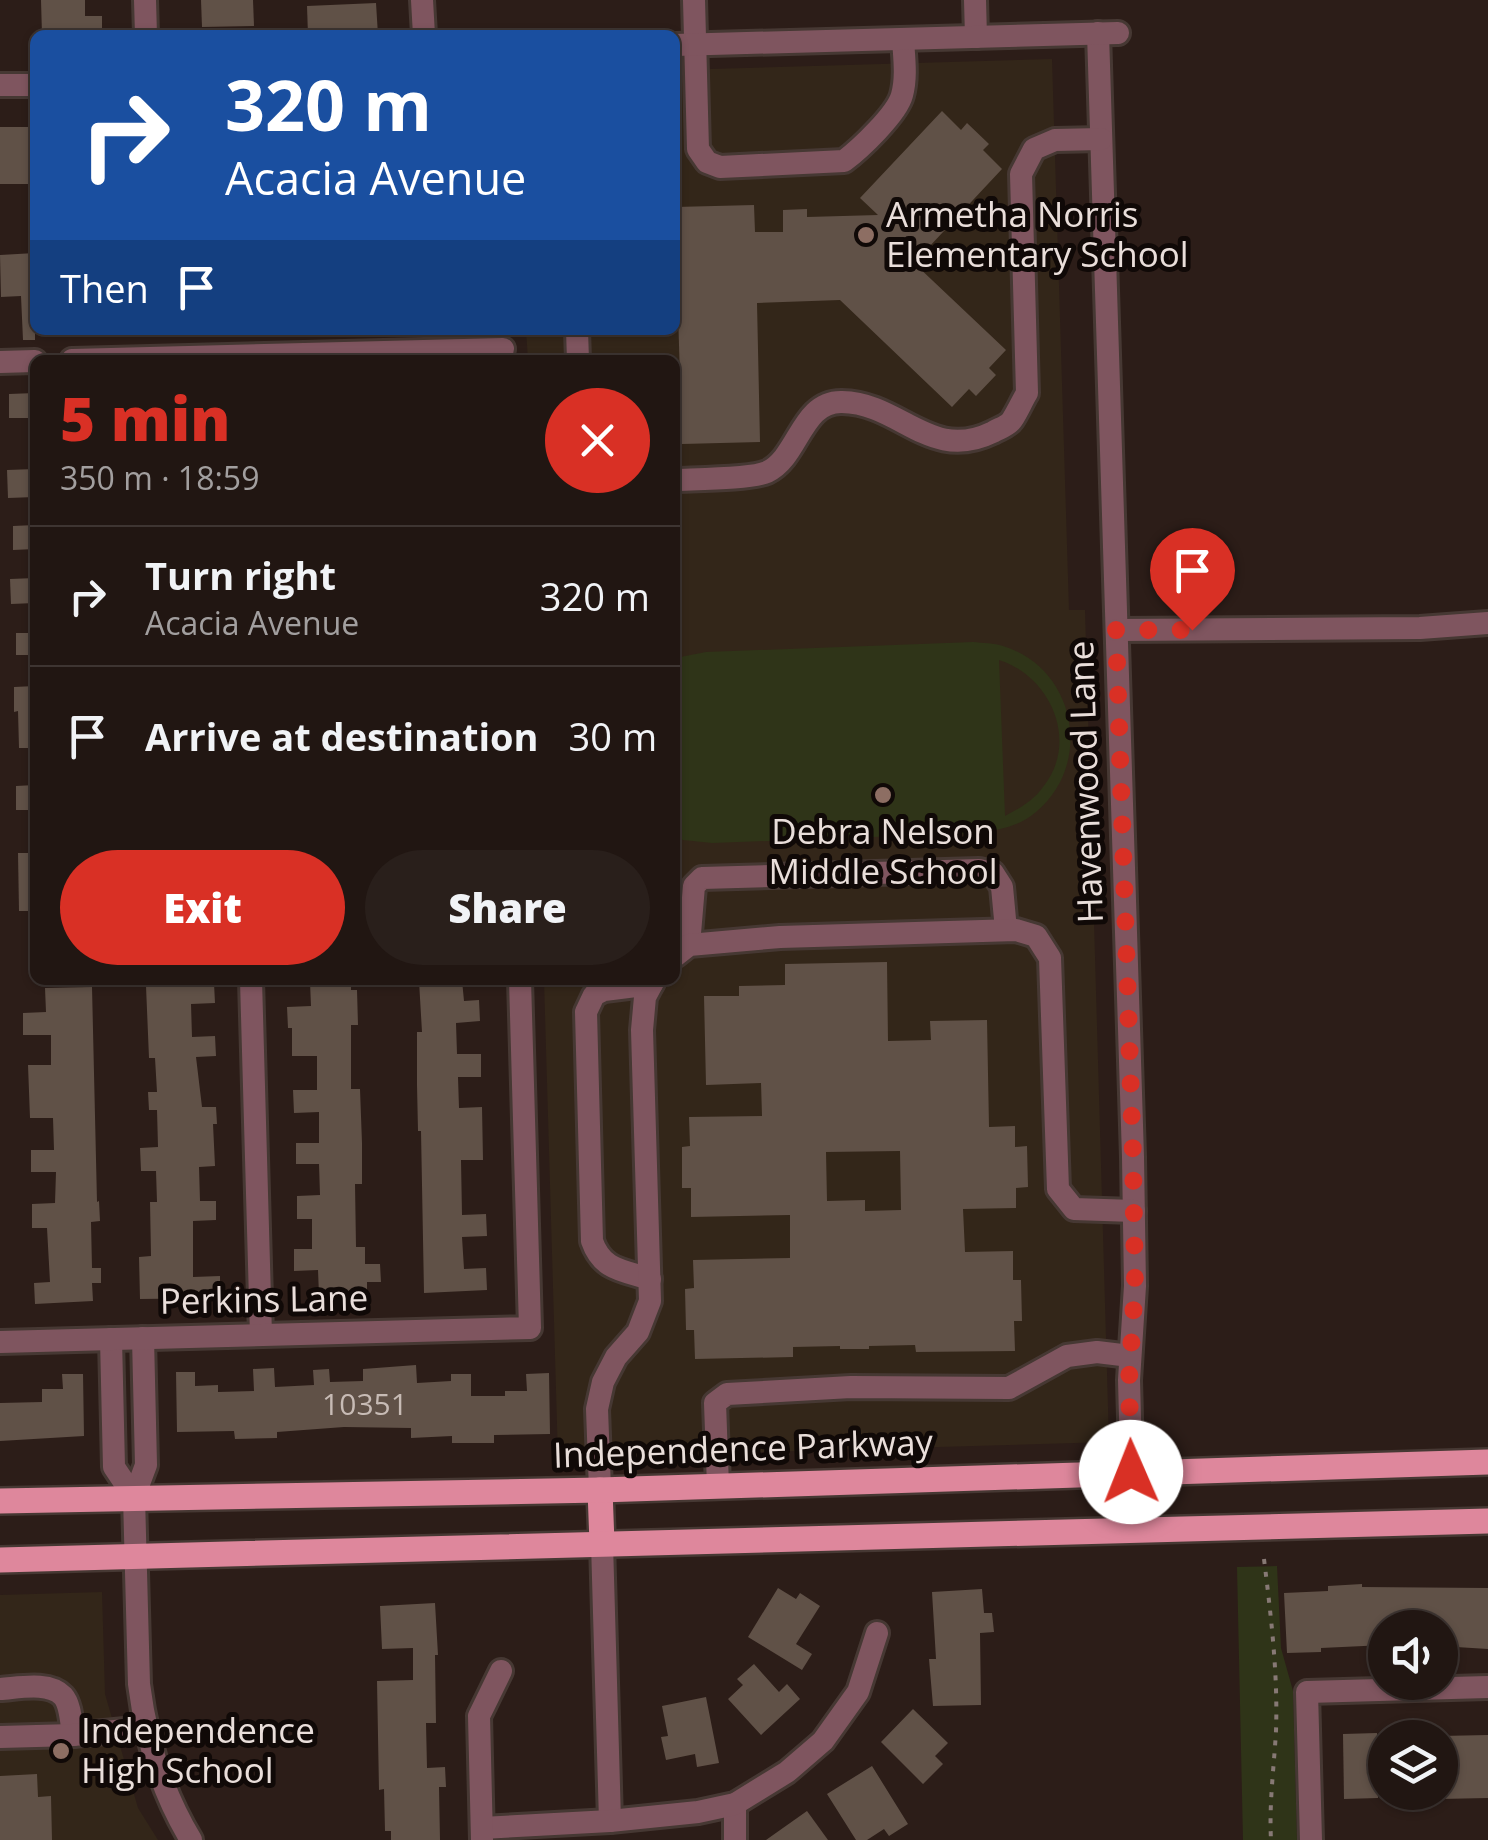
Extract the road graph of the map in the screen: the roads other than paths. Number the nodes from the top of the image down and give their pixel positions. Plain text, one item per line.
1 (145, 0) edge
2 (422, 0) edge
3 (694, 0) edge
4 (974, 0) edge
5 (146, 30) edge
6 (424, 30) edge
7 (976, 37) junction
8 (904, 39) junction
9 (685, 45) edge
10 (0, 85) edge
11 (30, 85) edge
12 (1101, 139) junction
13 (502, 346) edge
14 (301, 355) edge
15 (30, 361) edge
16 (0, 362) edge
17 (680, 480) edge
18 (1488, 623) edge
19 (1116, 630) junction
20 (1006, 930) junction
21 (682, 950) edge
22 (251, 985) edge
23 (520, 985) edge
24 (635, 985) edge
25 (651, 985) edge
26 (1134, 1210) junction
27 (650, 1279) junction
28 (261, 1335) junction
29 (111, 1338) junction
30 (143, 1338) junction
31 (0, 1342) edge
32 (1130, 1356) junction
33 (1488, 1462) edge
34 (1131, 1472) junction
35 (718, 1486) junction
36 (600, 1490) junction
37 (134, 1498) junction
38 (0, 1501) edge
39 (1488, 1521) edge
40 (1133, 1529) junction
41 (602, 1543) junction
42 (135, 1556) junction
43 (0, 1560) edge
44 (878, 1633) dead end
45 (500, 1671) dead end
46 (0, 1688) edge
47 (1488, 1688) edge
48 (146, 1728) junction
49 (72, 1735) junction
50 (0, 1737) edge
51 (735, 1804) junction
52 (610, 1821) junction
53 (482, 1834) edge
54 (191, 1840) edge
55 (736, 1840) edge
56 (1310, 1840) edge

1 - 5 street
2 - 6 street
3 - 9 street
4 - 7 street
7 - 8 street
7 - 12 street, Havenwood Lane
8 - 9 street
8 - 9 street
10 - 11 street
12 - 17 street
12 - 19 street, Havenwood Lane
13 - 14 street
15 - 16 street
18 - 19 street
19 - 26 street, Havenwood Lane
20 - 21 street
20 - 21 street
20 - 26 street
22 - 28 street
23 - 28 street, Perkins Lane
24 - 27 street
25 - 27 street
26 - 32 street, Havenwood Lane
27 - 36 street
28 - 30 street, Perkins Lane
29 - 30 street, Perkins Lane
29 - 31 street, Perkins Lane
29 - 37 street
30 - 37 street
32 - 34 street, Havenwood Lane
32 - 35 street
33 - 34 main road, Independence Parkway
34 - 35 main road, Independence Parkway
34 - 40 street, Havenwood Lane
35 - 36 main road, Independence Parkway
36 - 37 main road, Independence Parkway
36 - 41 main road
37 - 38 main road, Independence Parkway
37 - 42 street
39 - 40 main road
40 - 41 main road
41 - 42 main road
41 - 52 street
42 - 43 main road
42 - 48 street
44 - 51 street
45 - 53 street
46 - 49 street
47 - 56 street
48 - 49 street
48 - 54 street
49 - 50 street
51 - 52 street
51 - 55 street
52 - 53 street

